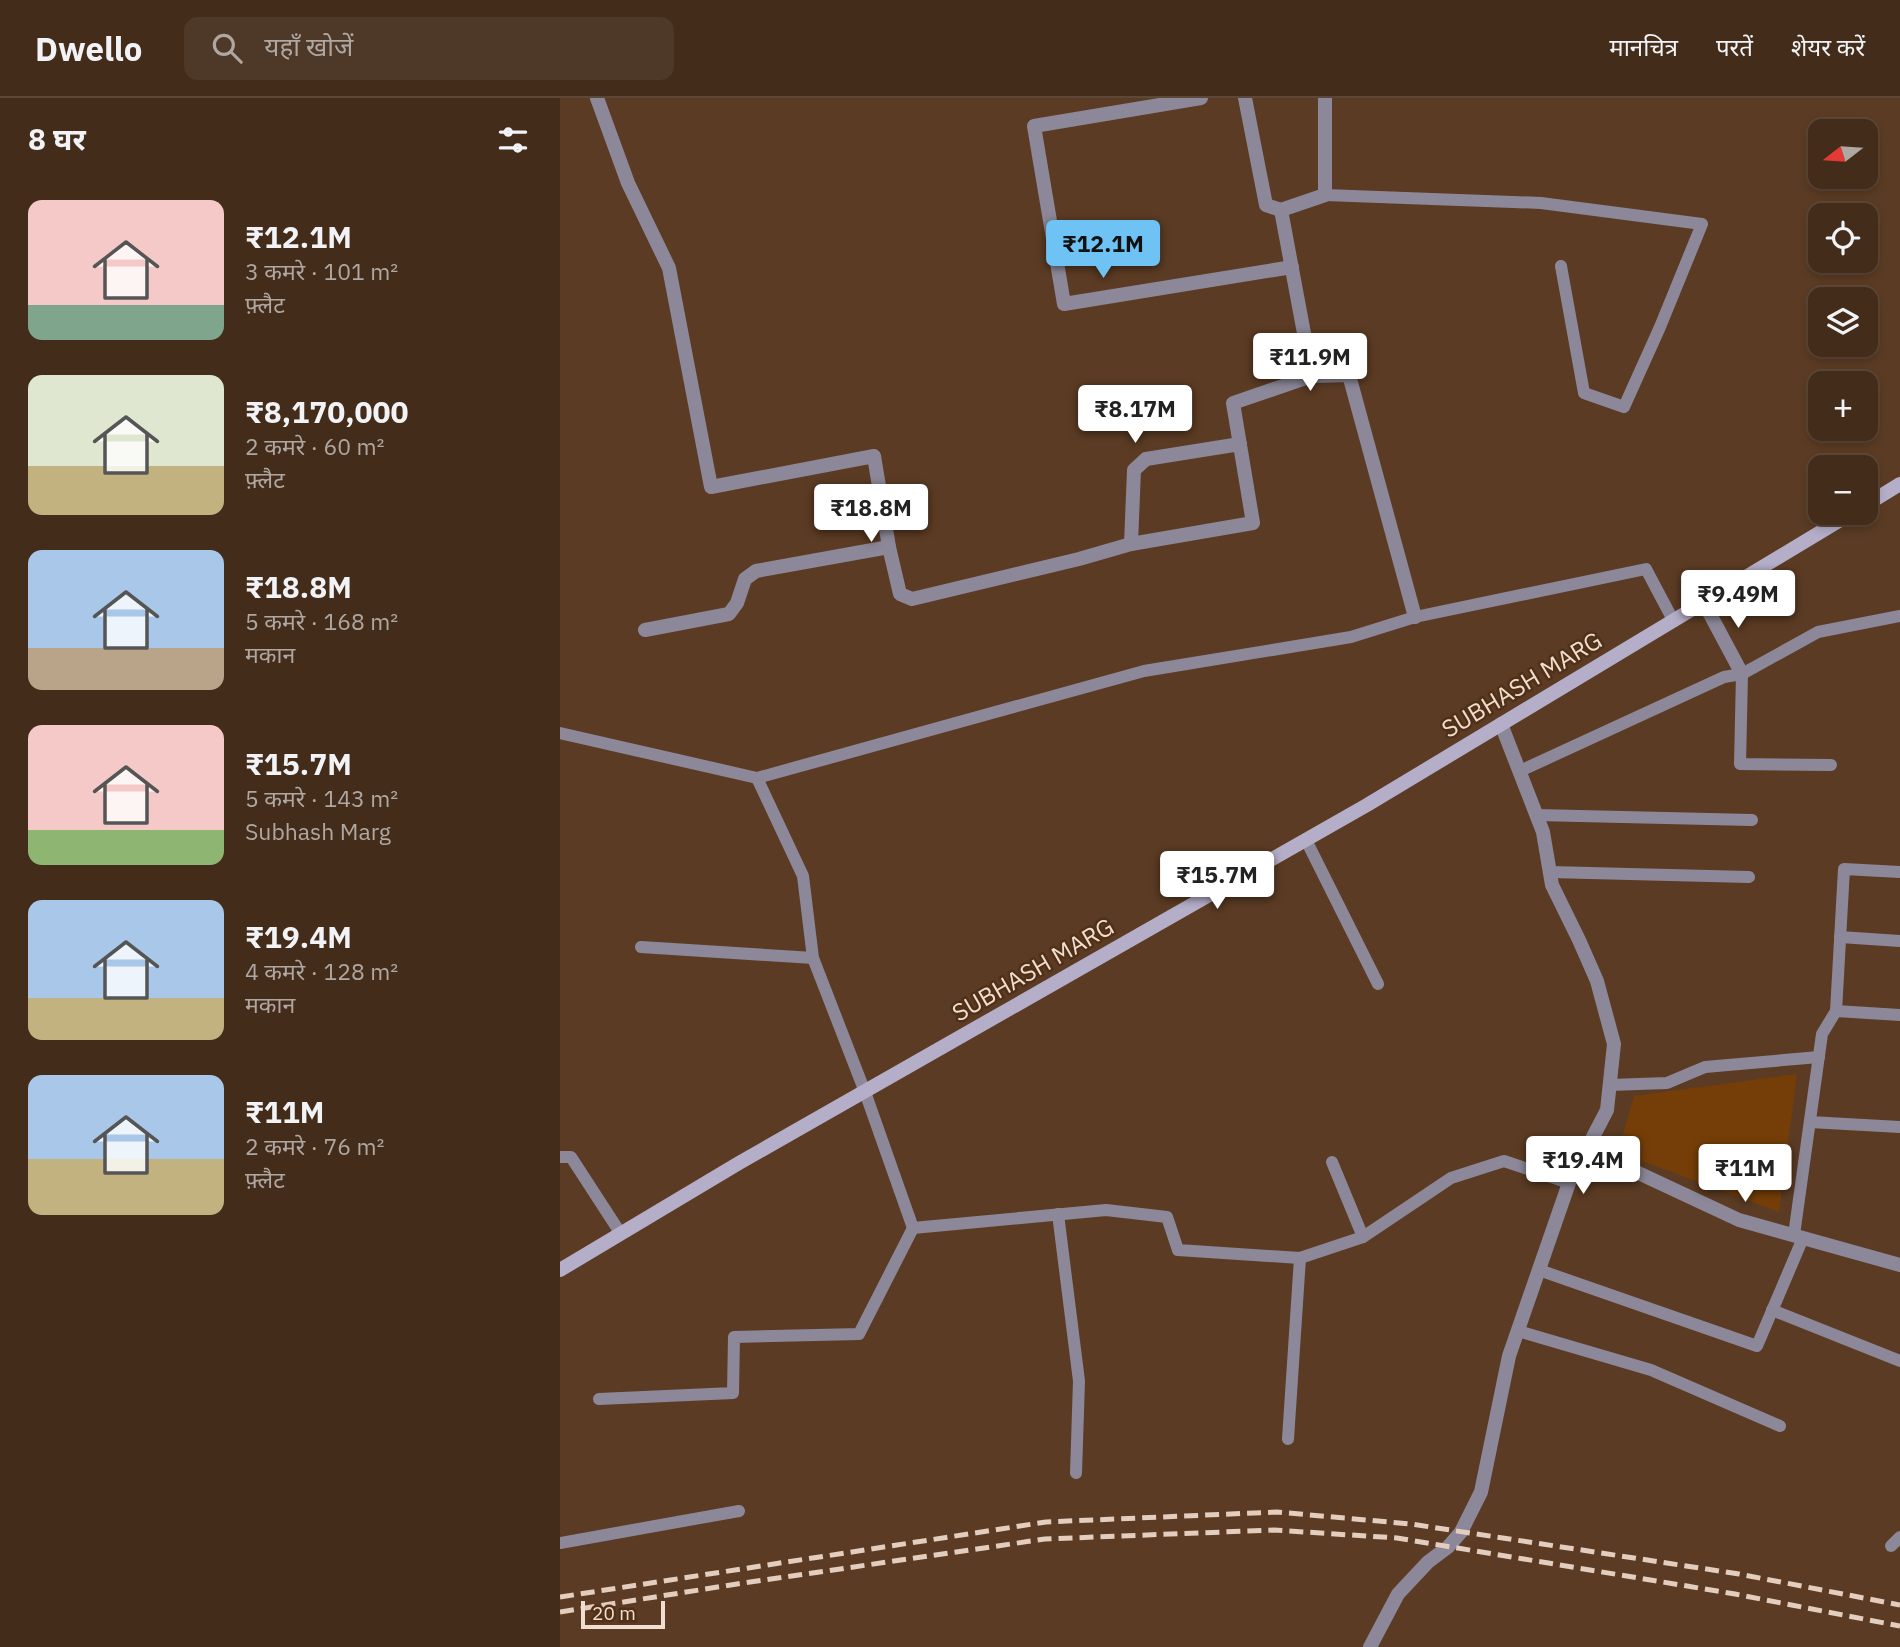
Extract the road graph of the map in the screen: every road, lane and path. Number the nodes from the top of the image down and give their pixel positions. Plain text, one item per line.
1 (597, 98) edge
2 (1201, 98) edge
3 (1245, 98) edge
4 (1325, 98) edge
5 (1325, 195) junction
6 (1281, 210) junction
7 (1561, 266) dead end
8 (1292, 267) junction
9 (1312, 376) junction
10 (1240, 444) junction
11 (1900, 484) edge
12 (1878, 498) edge
13 (1832, 525) edge
14 (1131, 544) junction
15 (889, 547) junction
16 (1703, 601) junction
17 (1900, 616) edge
18 (1415, 617) junction
19 (1673, 620) junction
20 (645, 631) dead end
21 (1742, 674) junction
22 (1501, 724) junction
23 (560, 733) edge
24 (1831, 765) dead end
25 (1520, 771) junction
26 (757, 778) junction
27 (1536, 814) junction
28 (1752, 820) dead end
29 (1306, 840) junction
30 (1550, 872) junction
31 (1900, 872) edge
32 (1749, 877) dead end
33 (1840, 937) junction
34 (1900, 941) edge
35 (641, 947) dead end
36 (813, 958) junction
37 (1378, 984) dead end
38 (1836, 1011) junction
39 (1900, 1015) edge
40 (1819, 1057) junction
41 (1610, 1084) junction
42 (866, 1091) junction
43 (1810, 1122) junction
44 (1900, 1128) edge
45 (1587, 1149) junction
46 (560, 1157) edge
47 (1332, 1161) dead end
48 (1569, 1183) junction
49 (1058, 1214) junction
50 (913, 1227) junction
51 (621, 1234) junction
52 (1363, 1237) junction
53 (1798, 1237) junction
54 (1300, 1258) junction
55 (1900, 1265) edge
56 (560, 1270) edge
57 (1539, 1270) junction
58 (1772, 1311) junction
59 (1518, 1331) junction
60 (1900, 1361) edge
61 (599, 1399) dead end
62 (1780, 1426) dead end
63 (1288, 1439) dead end
64 (1076, 1473) dead end
65 (739, 1511) dead end
66 (560, 1543) edge
67 (1370, 1647) edge

1 - 15 street
2 - 8 street
3 - 6 street
4 - 5 street
5 - 6 street
5 - 7 lane
6 - 8 street
8 - 9 street
9 - 10 street
9 - 18 street
10 - 14 street
10 - 14 street
11 - 12 main road
13 - 16 main road, SUBHASH MARG
14 - 15 street
15 - 20 street
16 - 19 main road, SUBHASH MARG
16 - 21 street
17 - 21 lane
18 - 19 lane
18 - 26 lane
19 - 22 main road, SUBHASH MARG
21 - 24 lane
21 - 25 lane
22 - 25 street
22 - 29 main road, SUBHASH MARG
23 - 26 lane
25 - 27 street
26 - 36 lane
27 - 28 lane
27 - 30 street
29 - 37 lane
29 - 42 main road, SUBHASH MARG
30 - 32 lane
30 - 41 street
31 - 33 lane
33 - 34 lane
33 - 38 lane
35 - 36 lane
36 - 42 lane
38 - 39 lane
38 - 40 lane
40 - 41 lane
40 - 43 lane
41 - 45 street
42 - 50 lane
42 - 51 main road, SUBHASH MARG
43 - 44 lane
43 - 53 lane
45 - 48 street
45 - 53 street
46 - 51 lane
47 - 52 lane
48 - 52 lane
48 - 57 street
49 - 50 lane
49 - 54 lane
49 - 64 lane
50 - 61 lane
51 - 56 main road, SUBHASH MARG
52 - 54 lane
53 - 55 street
53 - 58 lane
54 - 63 lane
57 - 58 lane
57 - 59 street
58 - 60 lane
59 - 62 lane
59 - 67 street
65 - 66 lane

